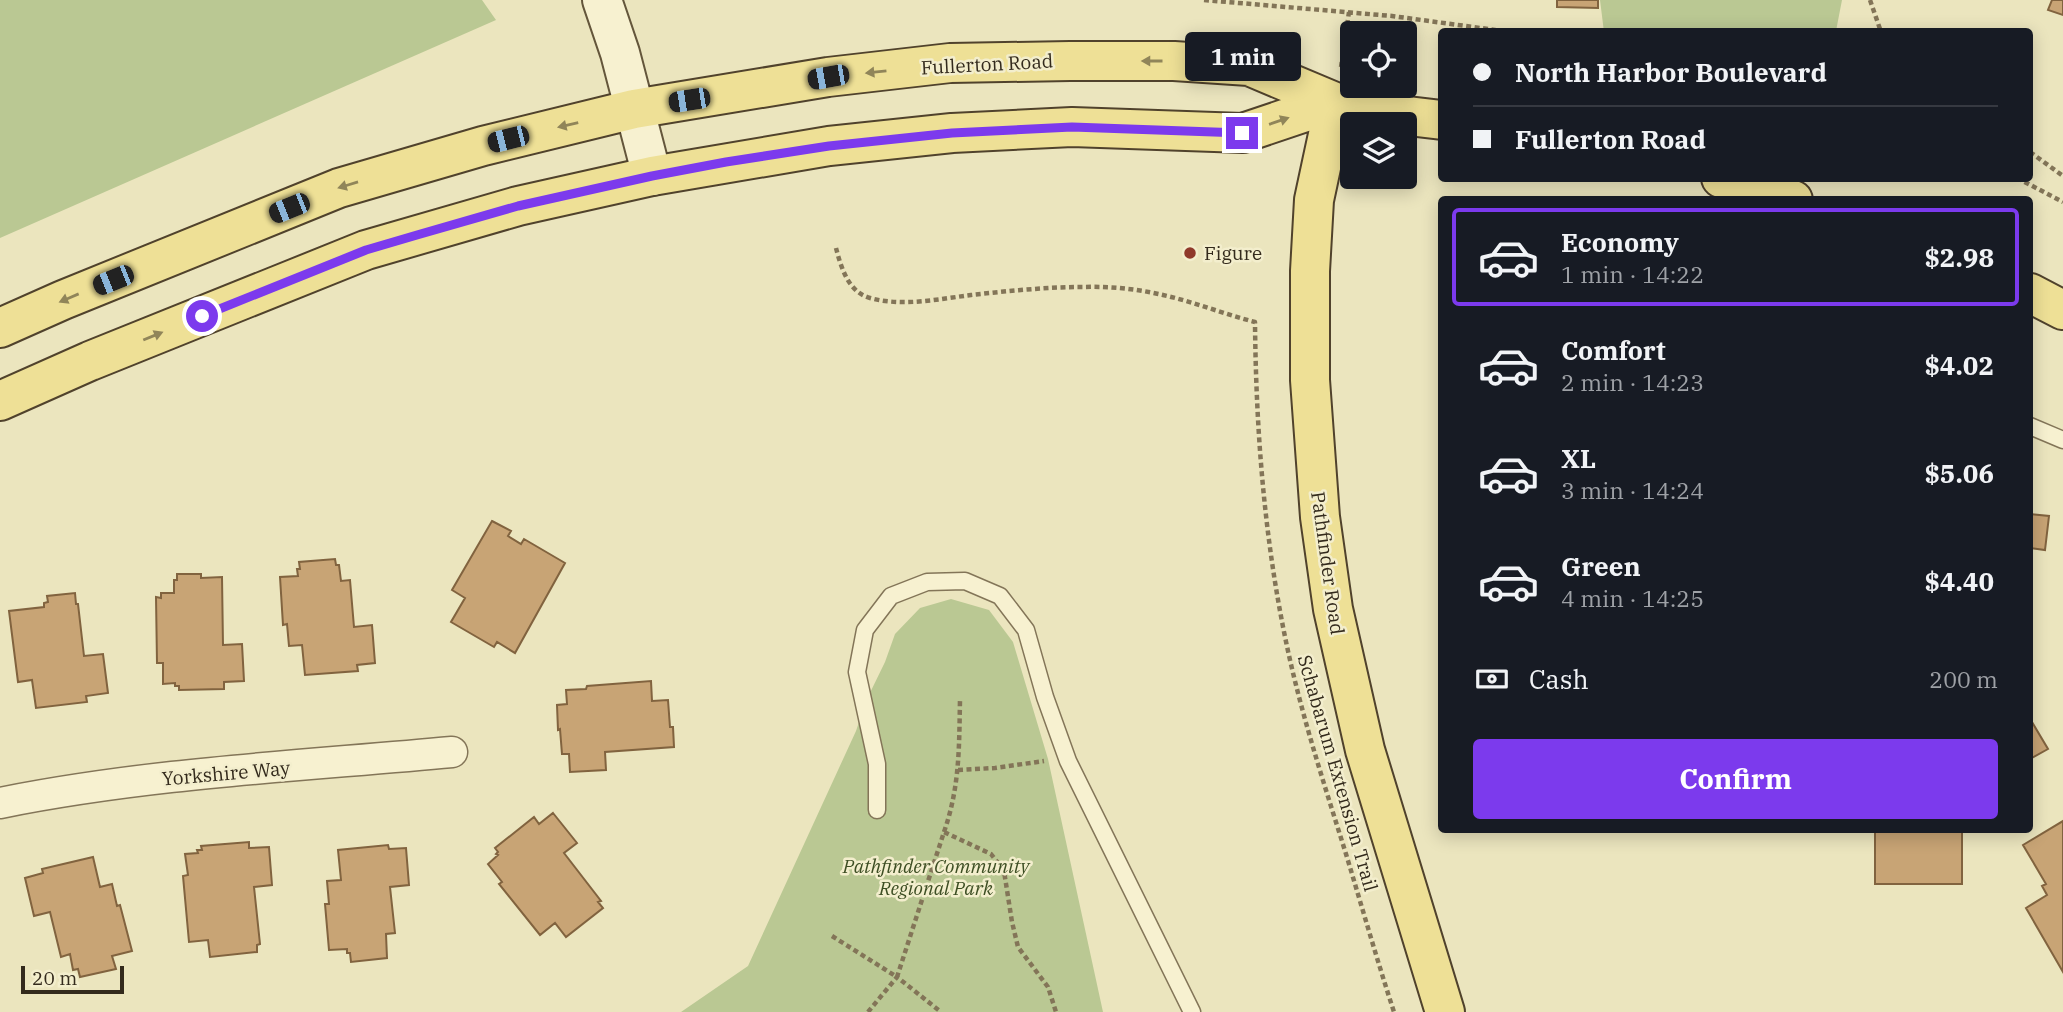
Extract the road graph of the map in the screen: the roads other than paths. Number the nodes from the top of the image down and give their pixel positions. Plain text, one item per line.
1 (602, 0) edge
2 (1335, 102) junction
3 (634, 109) junction
4 (1438, 120) edge
5 (652, 176) junction
6 (1734, 182) edge
7 (1780, 196) edge
8 (2033, 295) edge
9 (2063, 310) edge
10 (0, 328) edge
11 (0, 401) edge
12 (2033, 427) edge
13 (2063, 440) edge
14 (452, 752) dead end
15 (0, 803) edge
16 (877, 810) dead end
17 (1192, 1012) edge
18 (1445, 1012) edge

1 - 3 street
2 -> 3 main road, Fullerton Road
2 - 4 main road, Fullerton Road
5 -> 2 main road, Fullerton Road
2 - 18 main road, Pathfinder Road
3 - 5 street
3 -> 10 main road, Fullerton Road
11 -> 5 main road, Fullerton Road
6 - 7 main road
8 - 9 main road
12 - 13 lane
14 - 15 street, Yorkshire Way
16 - 17 lane

